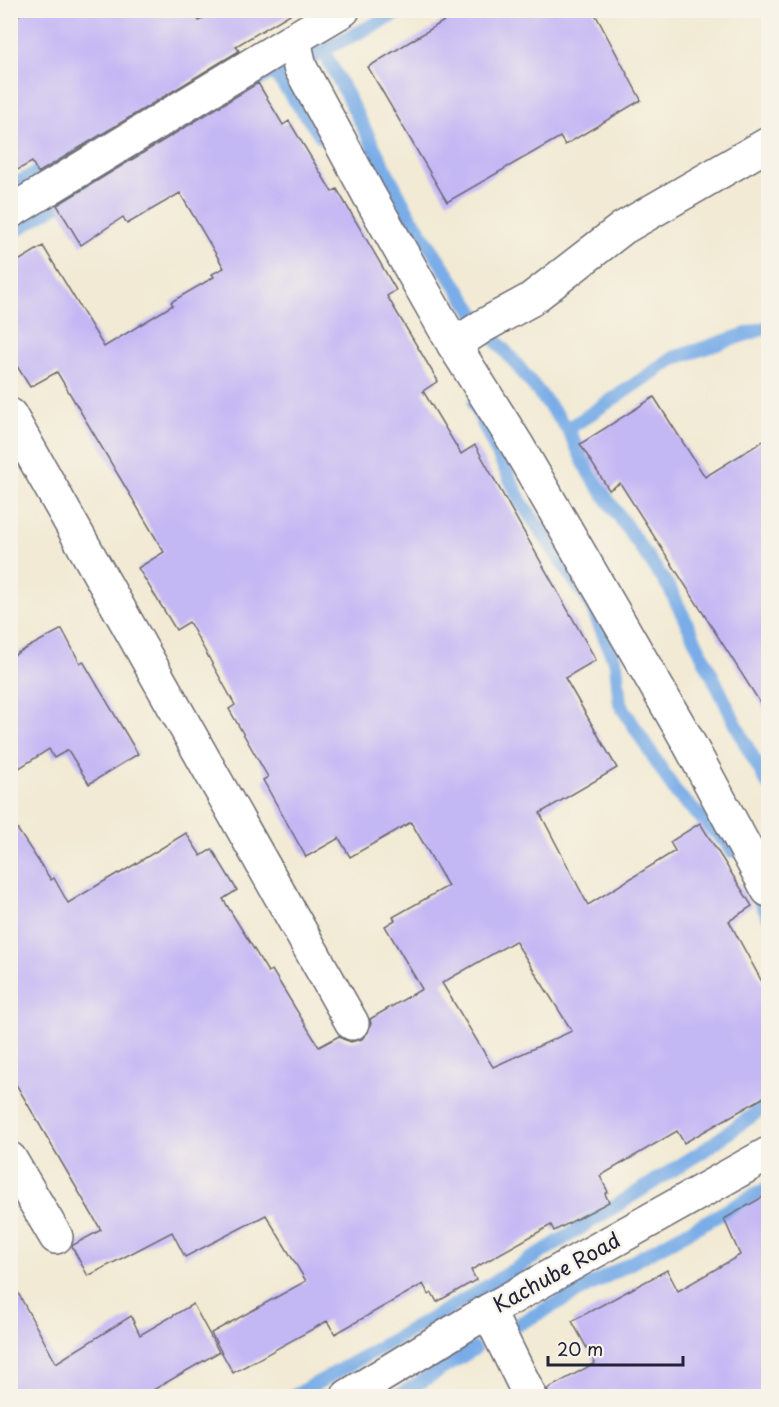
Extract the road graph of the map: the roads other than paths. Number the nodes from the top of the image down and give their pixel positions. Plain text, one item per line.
1 (344, 10) edge
2 (294, 39) junction
3 (768, 144) edge
4 (10, 212) edge
5 (454, 345) junction
6 (10, 415) edge
7 (768, 890) edge
8 (352, 1023) dead end
9 (768, 1154) edge
10 (10, 1159) edge
11 (56, 1237) dead end
12 (488, 1311) junction
13 (348, 1396) edge
14 (530, 1396) edge

1 - 2 street
2 - 4 street
2 - 5 street
3 - 5 street
5 - 7 street
6 - 8 street
9 - 12 street, Kachube Road
10 - 11 street
12 - 13 street, Kachube Road
12 - 14 street

